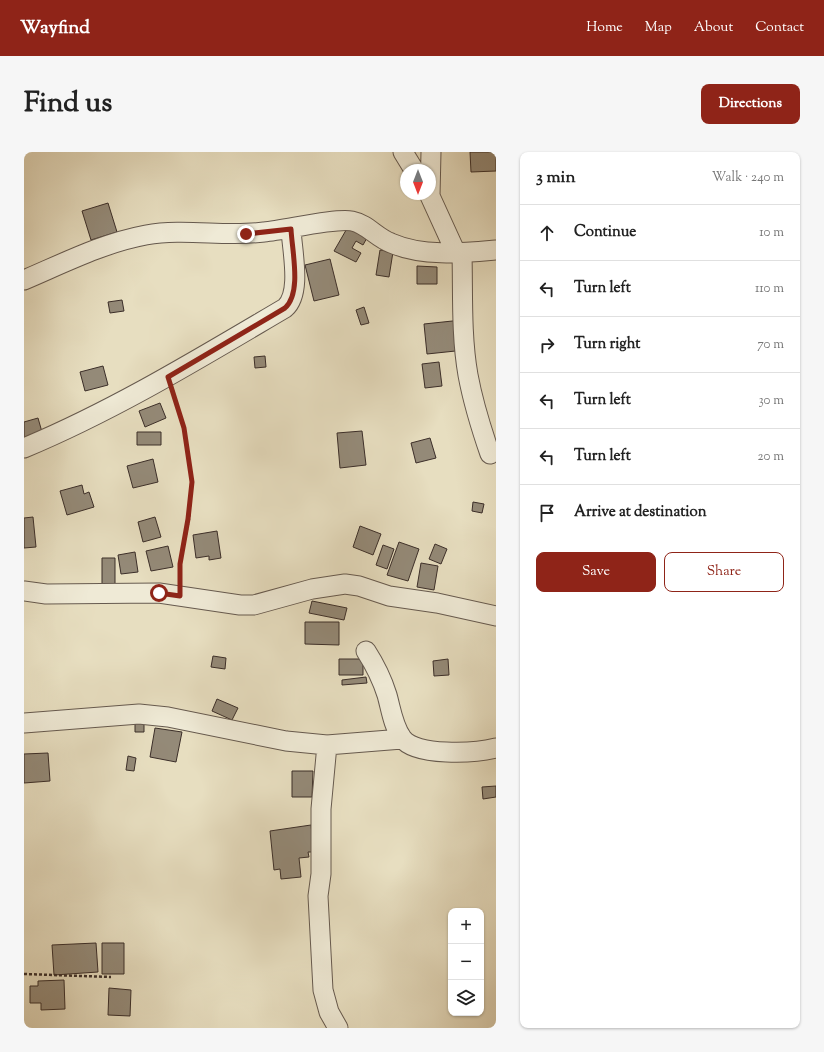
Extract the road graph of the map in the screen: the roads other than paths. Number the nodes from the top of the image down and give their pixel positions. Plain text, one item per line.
1 (403, 152) edge
2 (431, 152) edge
3 (410, 164) edge
4 (431, 164) edge
5 (432, 200) edge
6 (291, 229) junction
7 (496, 250) edge
8 (459, 253) junction
9 (24, 280) edge
10 (24, 448) edge
11 (490, 454) dead end
12 (24, 591) edge
13 (496, 616) edge
14 (366, 651) dead end
15 (24, 723) edge
16 (402, 739) junction
17 (327, 745) junction
18 (496, 748) edge
19 (338, 1028) edge

1 - 3 street
2 - 4 street
5 - 8 street
6 - 8 street
6 - 9 street
6 - 10 street
7 - 8 street
8 - 11 street
12 - 13 street
14 - 16 street
15 - 17 street
16 - 17 street
16 - 18 street
17 - 19 street

